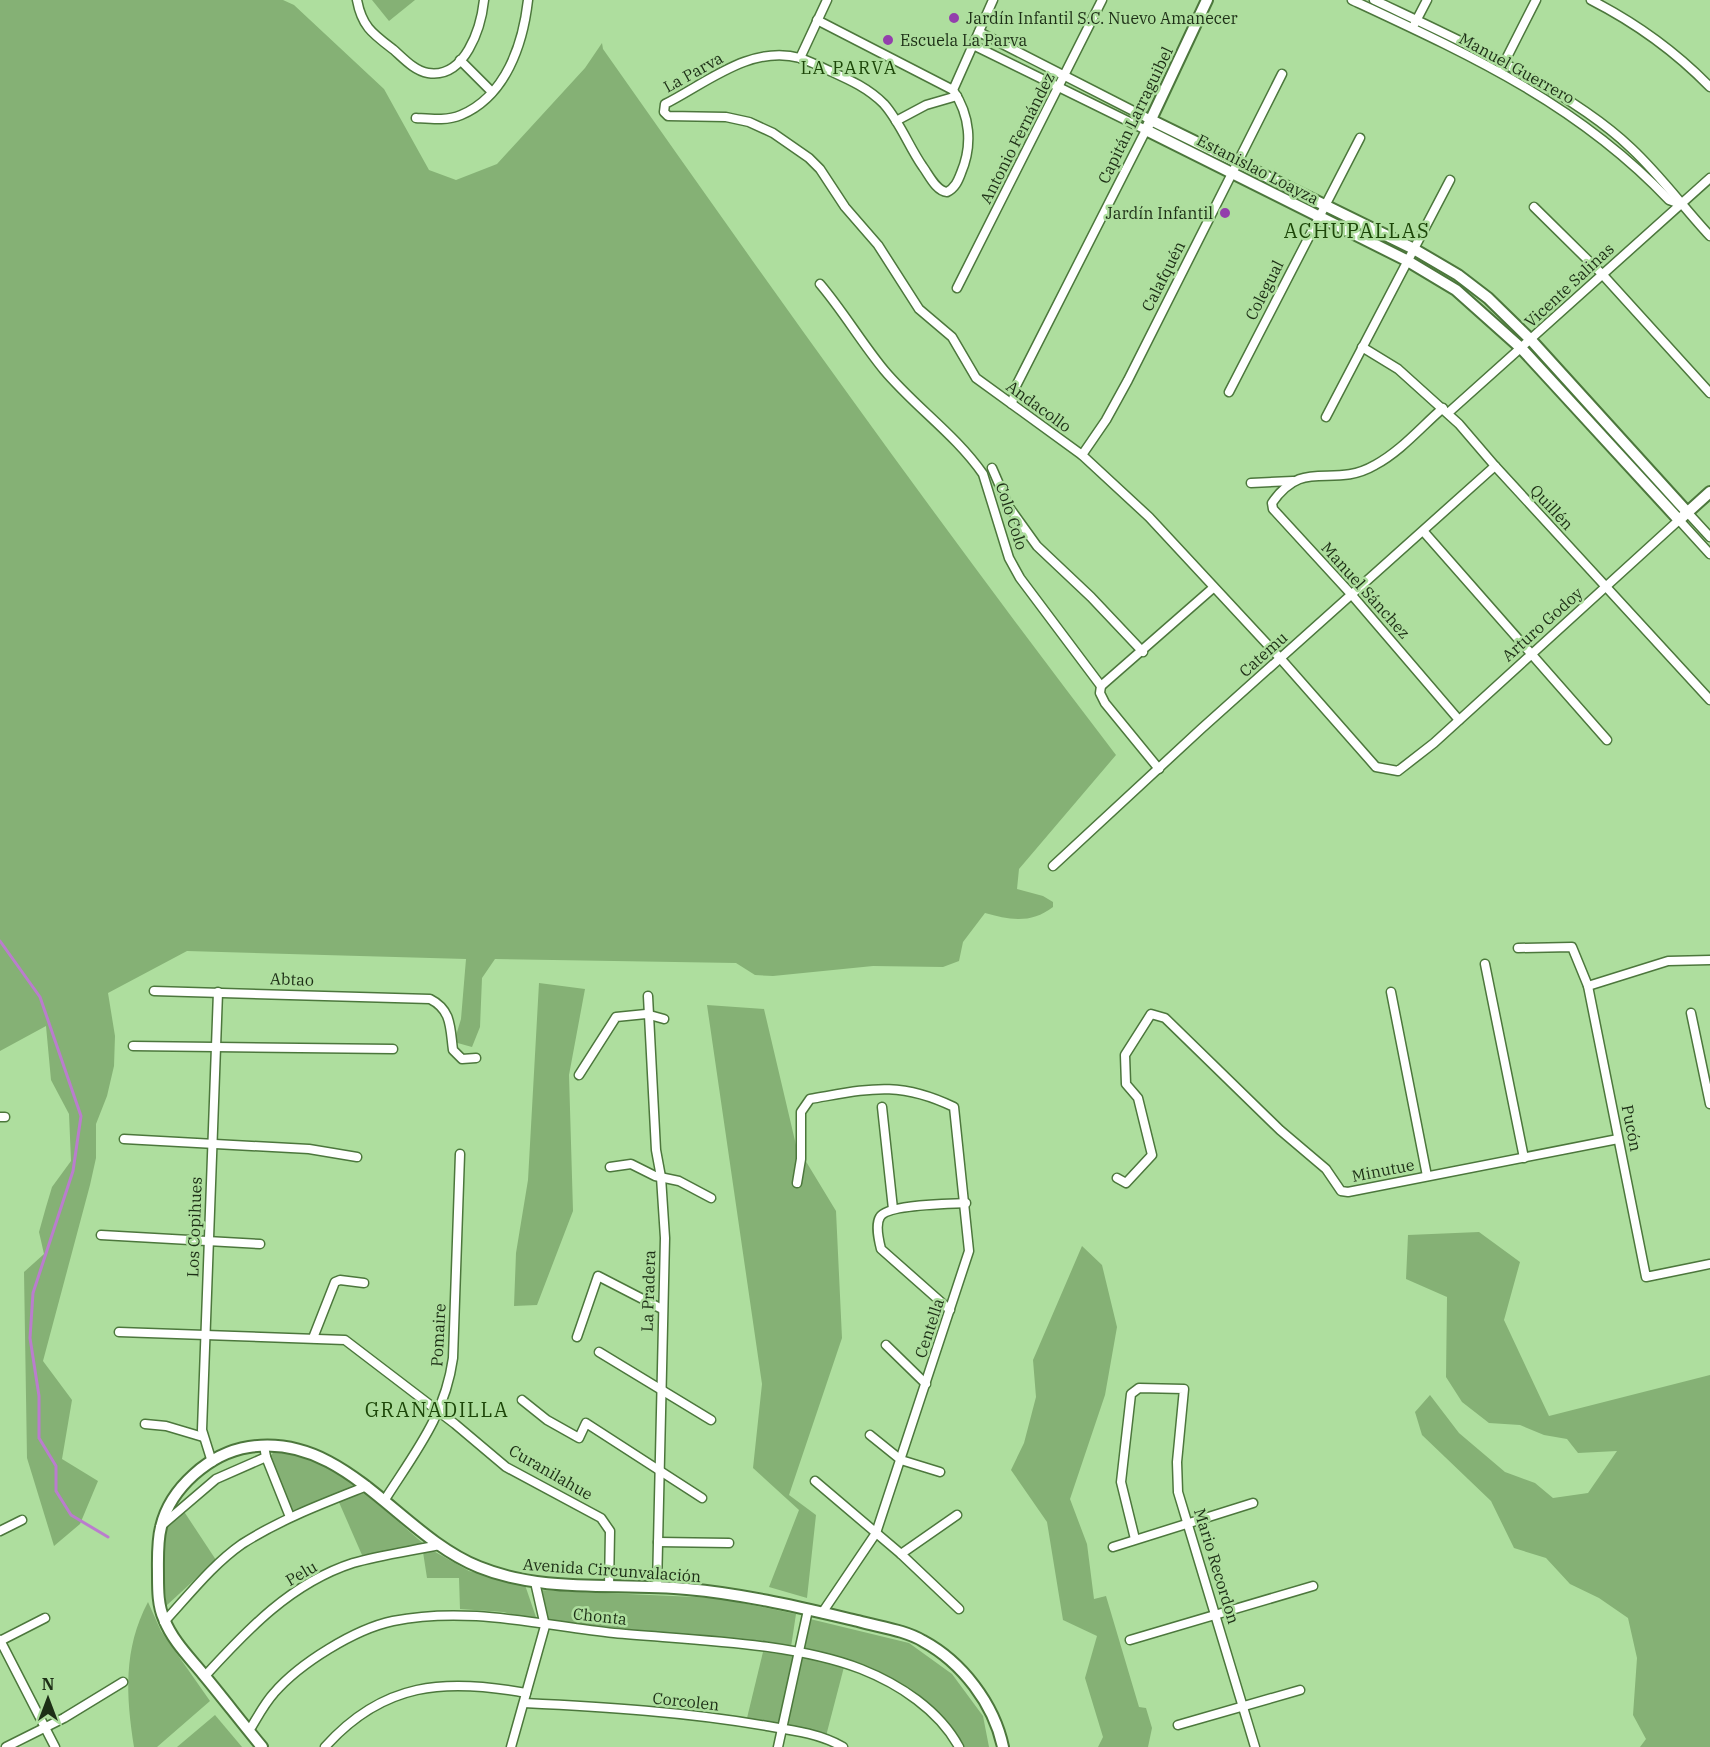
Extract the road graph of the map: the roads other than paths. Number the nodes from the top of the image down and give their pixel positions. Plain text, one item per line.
1 (357, 0) edge
2 (484, 0) edge
3 (528, 0) edge
4 (827, 0) edge
5 (993, 0) edge
6 (1102, 0) edge
7 (1207, 0) edge
8 (1352, 0) edge
9 (1374, 0) edge
10 (1427, 0) edge
11 (1536, 0) edge
12 (1591, 0) edge
13 (817, 20) junction
14 (1414, 24) junction
15 (978, 32) junction
16 (973, 45) junction
17 (800, 57) junction
18 (460, 60) junction
19 (1501, 68) junction
20 (1282, 74) dead end
21 (1065, 76) junction
22 (1060, 87) junction
23 (1710, 87) edge
24 (492, 92) junction
25 (955, 93) junction
26 (663, 108) joint
27 (416, 118) dead end
28 (896, 121) junction
29 (1148, 125) junction
30 (1360, 138) dead end
31 (1238, 162) junction
32 (1232, 173) junction
33 (1710, 178) edge
34 (1450, 180) dead end
35 (1680, 204) junction
36 (1324, 205) junction
37 (1534, 207) dead end
38 (1318, 216) junction
39 (1710, 236) edge
40 (1412, 248) junction
41 (1406, 260) junction
42 (1602, 274) junction
43 (820, 284) dead end
44 (957, 288) dead end
45 (1532, 340) junction
46 (1362, 347) junction
47 (1521, 348) junction
48 (1228, 392) dead end
49 (1710, 393) edge
50 (1012, 405) junction
51 (1445, 410) junction
52 (1326, 417) dead end
53 (1082, 456) junction
54 (1495, 466) junction
55 (992, 468) dead end
56 (1295, 480) junction
57 (1251, 483) dead end
58 (1710, 492) edge
59 (1684, 517) junction
60 (1424, 532) junction
61 (1710, 537) edge
62 (1710, 554) edge
63 (1214, 588) junction
64 (1606, 588) junction
65 (1351, 594) junction
66 (1143, 652) junction
67 (1531, 653) junction
68 (1280, 658) junction
69 (1101, 686) junction
70 (1710, 700) edge
71 (1459, 720) junction
72 (1607, 740) dead end
73 (1159, 769) junction
74 (1391, 772) joint
75 (1053, 866) dead end
76 (1518, 948) dead end
77 (1710, 960) edge
78 (1485, 964) dead end
79 (1588, 986) junction
80 (154, 991) dead end
81 (218, 992) junction
82 (1391, 992) dead end
83 (648, 996) dead end
84 (1690, 1012) dead end
85 (648, 1014) junction
86 (664, 1019) dead end
87 (215, 1045) junction
88 (133, 1046) dead end
89 (393, 1049) dead end
90 (476, 1058) dead end
91 (579, 1075) dead end
92 (1710, 1104) edge
93 (882, 1107) dead end
94 (124, 1139) dead end
95 (1618, 1139) junction
96 (212, 1143) junction
97 (460, 1154) dead end
98 (357, 1157) dead end
99 (1524, 1158) junction
100 (610, 1167) dead end
101 (1427, 1176) junction
102 (661, 1177) junction
103 (1117, 1178) dead end
104 (797, 1183) dead end
105 (711, 1198) dead end
106 (966, 1203) junction
107 (893, 1209) junction
108 (101, 1235) dead end
109 (208, 1241) junction
110 (260, 1244) dead end
111 (1710, 1264) edge
112 (364, 1282) dead end
113 (662, 1309) junction
114 (950, 1310) junction
115 (119, 1332) dead end
116 (204, 1335) junction
117 (578, 1337) dead end
118 (313, 1338) junction
119 (886, 1345) dead end
120 (599, 1352) dead end
121 (926, 1384) junction
122 (660, 1389) junction
123 (522, 1400) dead end
124 (440, 1412) junction
125 (711, 1420) dead end
126 (144, 1424) dead end
127 (870, 1435) dead end
128 (203, 1437) junction
129 (265, 1451) junction
130 (902, 1460) junction
131 (212, 1462) junction
132 (660, 1470) junction
133 (940, 1472) dead end
134 (815, 1481) dead end
135 (367, 1486) junction
136 (702, 1498) dead end
137 (384, 1501) junction
138 (1253, 1503) dead end
139 (957, 1515) dead end
140 (290, 1517) junction
141 (22, 1520) dead end
142 (1188, 1524) junction
143 (161, 1527) junction
144 (0, 1531) edge
145 (876, 1533) junction
146 (1135, 1539) junction
147 (658, 1542) junction
148 (729, 1543) dead end
149 (439, 1545) junction
150 (1113, 1547) dead end
151 (902, 1554) junction
152 (536, 1582) junction
153 (1313, 1586) dead end
154 (609, 1587) junction
155 (657, 1587) junction
156 (959, 1609) dead end
157 (808, 1610) junction
158 (822, 1613) junction
159 (1216, 1615) junction
160 (45, 1618) dead end
161 (164, 1622) junction
162 (545, 1626) junction
163 (0, 1640) edge
164 (1130, 1640) dead end
165 (799, 1653) junction
166 (205, 1676) junction
167 (123, 1682) dead end
168 (1300, 1690) dead end
169 (526, 1693) junction
170 (524, 1703) junction
171 (1243, 1706) junction
172 (1178, 1725) dead end
173 (45, 1727) junction
174 (782, 1729) junction
175 (249, 1731) junction
176 (328, 1746) edge
177 (6, 1747) edge
178 (55, 1747) edge
179 (262, 1747) edge
180 (511, 1747) edge
181 (778, 1747) edge
182 (843, 1747) edge
183 (958, 1747) edge
184 (1003, 1747) edge
185 (1256, 1747) edge

1 - 18 street
2 - 18 street
3 - 24 street
4 - 13 street
5 - 15 street
6 - 21 street, Antonio Fernández
7 - 29 street, Capitán Larraguibel
8 - 14 street, Manuel Guerrero
9 - 14 street, Manuel Guerrero
10 - 14 street
11 - 19 street
12 - 23 street
13 - 17 street
13 - 25 street
14 - 19 street, Manuel Guerrero
15 - 16 street
15 - 21 street, Estanislao Loayza
16 - 22 street, Estanislao Loayza
16 - 25 street
17 - 26 street, La Parva
17 - 28 street, La Parva
18 - 24 street
19 - 35 street, Manuel Guerrero
20 - 31 street, Calafquén
21 - 22 street, Antonio Fernández
21 - 29 street, Estanislao Loayza
22 - 29 street, Estanislao Loayza
22 - 44 street, Antonio Fernández
24 - 27 street
25 - 28 street
25 - 28 street, La Parva
26 - 50 street, Andacollo
29 - 31 street, Estanislao Loayza
29 - 32 street, Estanislao Loayza
29 - 50 street, Capitán Larraguibel
30 - 36 street, Colegual
31 - 32 street, Calafquén
31 - 36 street, Estanislao Loayza
32 - 38 street, Estanislao Loayza
32 - 53 street, Calafquén
33 - 35 street, Vicente Salinas
34 - 40 street
35 - 39 street, Manuel Guerrero
35 - 42 street, Vicente Salinas
36 - 38 street, Colegual
36 - 40 street, Estanislao Loayza
37 - 42 street
38 - 41 street, Estanislao Loayza
38 - 48 street, Colegual
40 - 41 street
40 - 45 street, Estanislao Loayza
41 - 46 street
41 - 47 street, Estanislao Loayza
42 - 45 street, Vicente Salinas
42 - 49 street
43 - 69 street, Colo Colo
45 - 47 street, Vicente Salinas
45 - 59 street, Estanislao Loayza
46 - 51 street, Quillén
46 - 52 street
47 - 51 street, Vicente Salinas
47 - 59 street, Estanislao Loayza
50 - 53 street, Andacollo
51 - 54 street, Quillén
51 - 56 street, Vicente Salinas
53 - 63 street, Andacollo
54 - 60 street, Catemu
54 - 64 street, Quillén
55 - 66 street, Colo Colo
56 - 57 street
56 - 65 street, Manuel Sánchez
58 - 59 street, Arturo Godoy
59 - 61 street, Estanislao Loayza
59 - 62 street, Estanislao Loayza
59 - 64 street, Arturo Godoy
60 - 65 street, Catemu
60 - 67 street
63 - 66 street
63 - 68 street, Andacollo
64 - 67 street, Arturo Godoy
64 - 70 street, Quillén
65 - 68 street, Catemu
65 - 71 street, Manuel Sánchez
66 - 69 street
67 - 71 street, Arturo Godoy
67 - 72 street
68 - 73 street, Catemu
68 - 74 street, Andacollo
69 - 73 street, Colo Colo
71 - 74 street, Arturo Godoy
73 - 75 street, Catemu
76 - 79 street, Pucón
77 - 79 street
78 - 99 street
79 - 95 street, Pucón
80 - 81 street, Abtao
81 - 87 street, Los Copihues
81 - 90 street, Abtao
82 - 101 street
83 - 85 street, La Pradera
84 - 92 street
85 - 86 street
85 - 91 street
85 - 102 street, La Pradera
87 - 88 street
87 - 89 street
87 - 96 street, Los Copihues
93 - 107 street
94 - 96 street
95 - 99 street, Minutue
95 - 111 street, Pucón
96 - 98 street
96 - 109 street, Los Copihues
97 - 124 street, Pomaire
99 - 101 street, Minutue
100 - 102 street
101 - 103 street, Minutue
102 - 105 street
102 - 113 street, La Pradera
104 - 106 street, Centella
106 - 107 street
106 - 114 street, Centella
107 - 114 street
108 - 109 street
109 - 110 street
109 - 116 street, Los Copihues
112 - 118 street
113 - 117 street
113 - 122 street, La Pradera
114 - 121 street, Centella
115 - 116 street
116 - 118 street
116 - 128 street, Los Copihues
118 - 124 street, Curanilahue
119 - 121 street
120 - 122 street
121 - 130 street, Centella
122 - 125 street
122 - 132 street, La Pradera
123 - 132 street
124 - 137 street, Pomaire
124 - 154 street, Curanilahue
126 - 128 street
127 - 130 street
128 - 131 street, Los Copihues
129 - 131 street, Avenida Circunvalación
129 - 135 street, Avenida Circunvalación
129 - 140 street
129 - 143 street
130 - 133 street
130 - 145 street, Centella
131 - 143 street, Avenida Circunvalación
132 - 136 street
132 - 147 street, La Pradera
134 - 145 street
135 - 137 street, Avenida Circunvalación
135 - 140 street
137 - 149 street, Avenida Circunvalación
138 - 142 street
139 - 151 street
140 - 161 street
141 - 144 street
142 - 146 street
142 - 146 street, Mario Recordon
142 - 159 street, Mario Recordon
143 - 161 street, Avenida Circunvalación
145 - 151 street
145 - 158 street, Centella
146 - 150 street
147 - 148 street
147 - 155 street, La Pradera
149 - 152 street, Avenida Circunvalación
149 - 166 street, Pelu
151 - 156 street
152 - 154 street, Avenida Circunvalación
152 - 162 street
153 - 159 street
154 - 155 street, Avenida Circunvalación
155 - 157 street, Avenida Circunvalación
157 - 158 street, Avenida Circunvalación
157 - 165 street
158 - 184 street, Avenida Circunvalación
159 - 164 street
159 - 171 street, Mario Recordon
160 - 163 street
161 - 166 street, Avenida Circunvalación
162 - 165 street, Chonta
162 - 169 street
162 - 175 street, Chonta
163 - 173 street
165 - 174 street
165 - 183 street, Chonta
166 - 175 street, Avenida Circunvalación
167 - 173 street
168 - 171 street
169 - 170 street
169 - 176 street
170 - 174 street, Corcolen
170 - 180 street
171 - 172 street
171 - 185 street, Mario Recordon
173 - 177 street
173 - 178 street
174 - 181 street
174 - 182 street, Corcolen
175 - 179 street, Avenida Circunvalación

